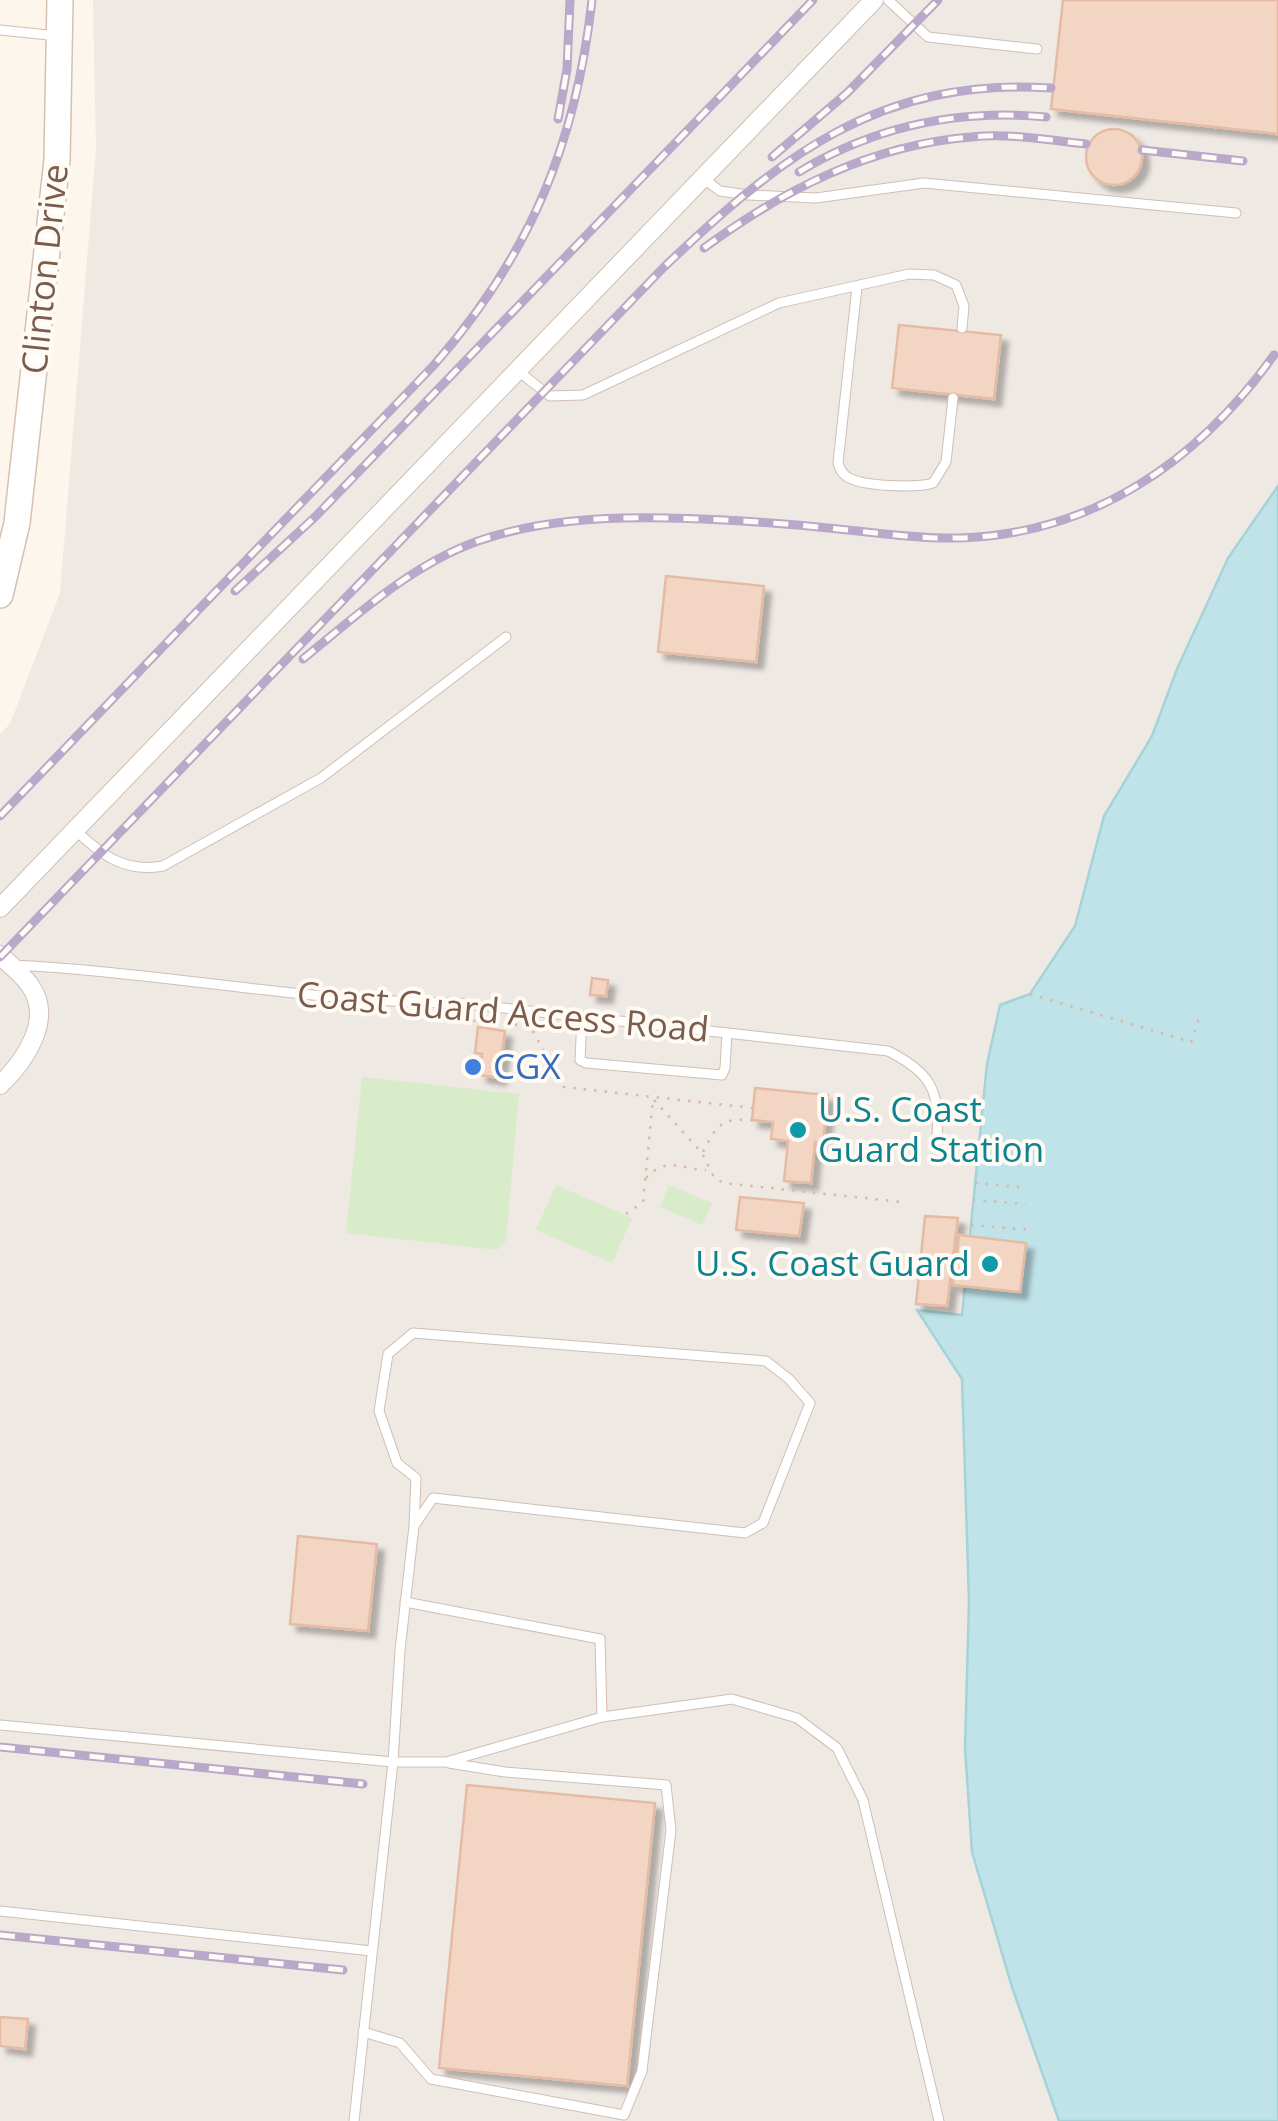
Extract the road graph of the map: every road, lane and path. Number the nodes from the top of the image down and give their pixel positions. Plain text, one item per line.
1 (60, 0) edge
2 (874, 0) edge
3 (888, 0) edge
4 (0, 30) edge
5 (60, 36) junction
6 (1037, 49) dead end
7 (704, 178) junction
8 (1236, 214) dead end
9 (857, 287) junction
10 (962, 328) dead end
11 (518, 370) junction
12 (953, 398) dead end
13 (9, 522) edge
14 (0, 595) edge
15 (506, 637) dead end
16 (74, 829) junction
17 (0, 908) edge
18 (5, 960) edge
19 (1030, 994) dead end
20 (1200, 1015) dead end
21 (418, 1016) dead end
22 (582, 1017) junction
23 (727, 1033) junction
24 (0, 1085) edge
25 (653, 1099) junction
26 (754, 1108) dead end
27 (752, 1120) dead end
28 (937, 1135) dead end
29 (702, 1153) junction
30 (707, 1169) junction
31 (645, 1180) junction
32 (975, 1183) dead end
33 (1027, 1188) dead end
34 (973, 1200) dead end
35 (902, 1202) dead end
36 (1026, 1204) dead end
37 (626, 1214) dead end
38 (970, 1225) dead end
39 (1032, 1230) dead end
40 (414, 1526) junction
41 (405, 1602) junction
42 (602, 1717) junction
43 (0, 1725) edge
44 (393, 1762) junction
45 (446, 1762) junction
46 (0, 1911) edge
47 (372, 1951) junction
48 (363, 2032) junction
49 (354, 2121) edge
50 (939, 2121) edge

1 - 5 main road, Clinton Drive
2 - 7 street
3 - 6 lane
4 - 5 lane
5 - 13 main road, Clinton Drive
7 - 8 lane
7 - 11 street
9 - 10 lane
9 - 11 lane
9 - 12 lane
11 - 16 street
13 - 14 main road, Clinton Drive
15 - 16 lane
16 - 17 street
18 - 22 lane, Coast Guard Access Road
18 - 24 street
19 - 20 path
21 - 25 path
22 - 23 lane, Coast Guard Access Road
22 - 23 lane
23 - 28 lane, Coast Guard Access Road
25 - 26 path
25 - 29 path
25 - 31 path
27 - 29 path
29 - 30 path
30 - 31 path
30 - 35 path
31 - 37 path
32 - 33 path
34 - 36 path
38 - 39 path
40 - 40 lane
40 - 41 lane
41 - 42 lane
41 - 44 lane
42 - 45 lane
42 - 50 lane
43 - 44 lane
44 - 45 lane
44 - 47 lane
45 - 48 lane
46 - 47 lane
47 - 48 lane
48 - 49 lane

